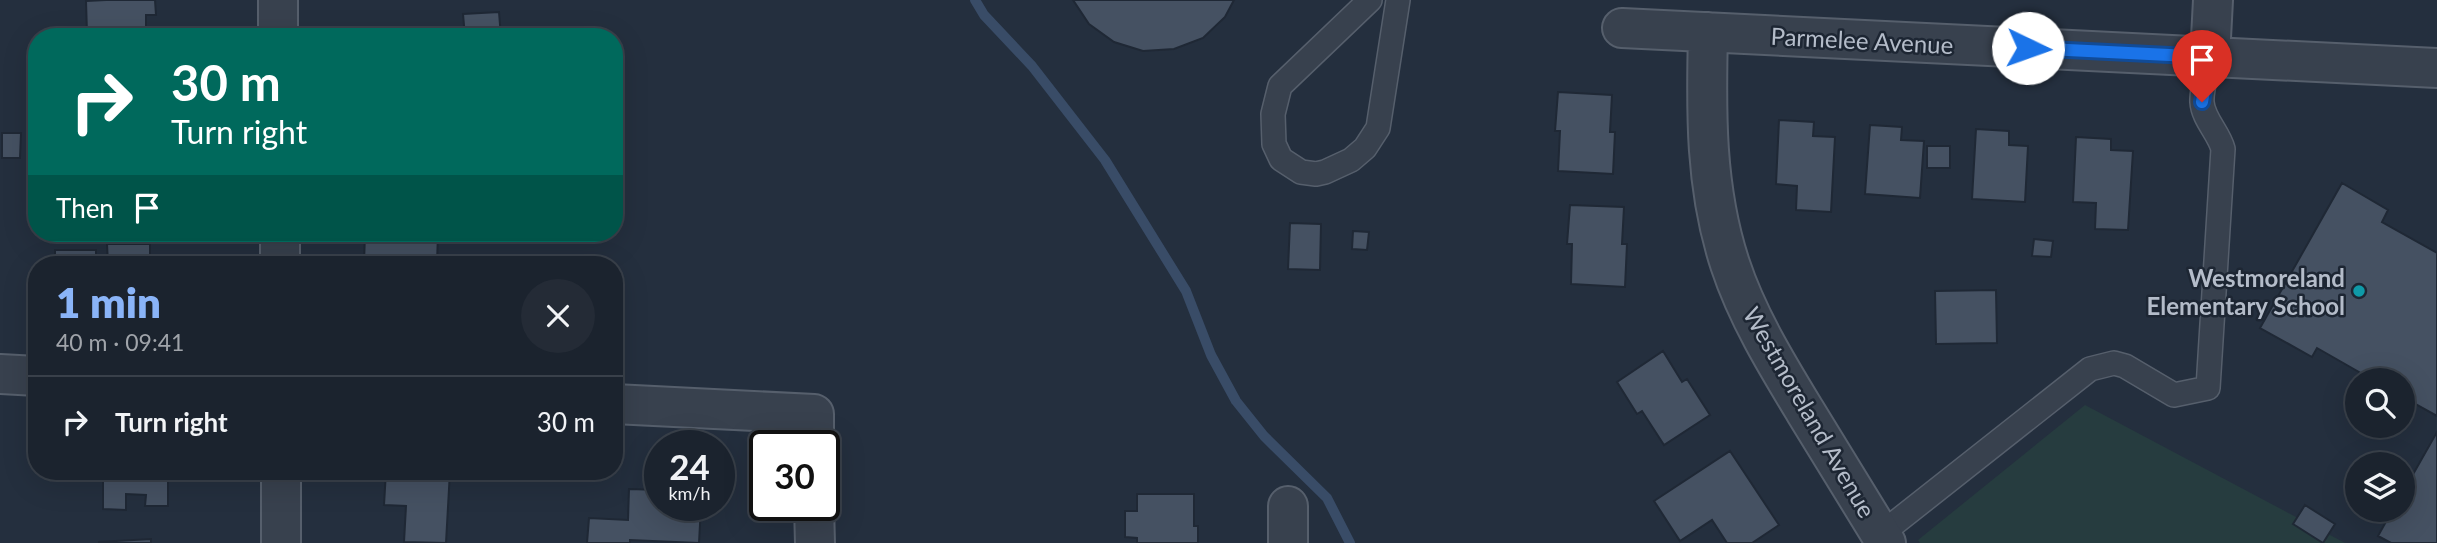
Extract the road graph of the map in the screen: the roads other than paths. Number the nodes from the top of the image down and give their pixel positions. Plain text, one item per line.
1 (278, 0) edge
2 (1370, 0) edge
3 (1398, 0) edge
4 (2213, 0) edge
5 (278, 28) edge
6 (1622, 28) dead end
7 (1708, 32) junction
8 (2210, 57) junction
9 (2437, 68) edge
10 (0, 374) edge
11 (28, 376) edge
12 (623, 405) edge
13 (814, 430) edge
14 (281, 480) edge
15 (1289, 506) dead end
16 (814, 521) edge
17 (1883, 539) edge
18 (281, 543) edge
19 (815, 543) edge
20 (1288, 543) edge

1 - 5 street
2 - 3 lane
4 - 8 street
6 - 7 street, Parmelee Avenue
7 - 8 street, Parmelee Avenue
7 - 17 street, Westmoreland Avenue
8 - 9 street, Parmelee Avenue
8 - 17 lane
10 - 11 street
12 - 13 street
14 - 18 street
15 - 20 street
16 - 19 street

